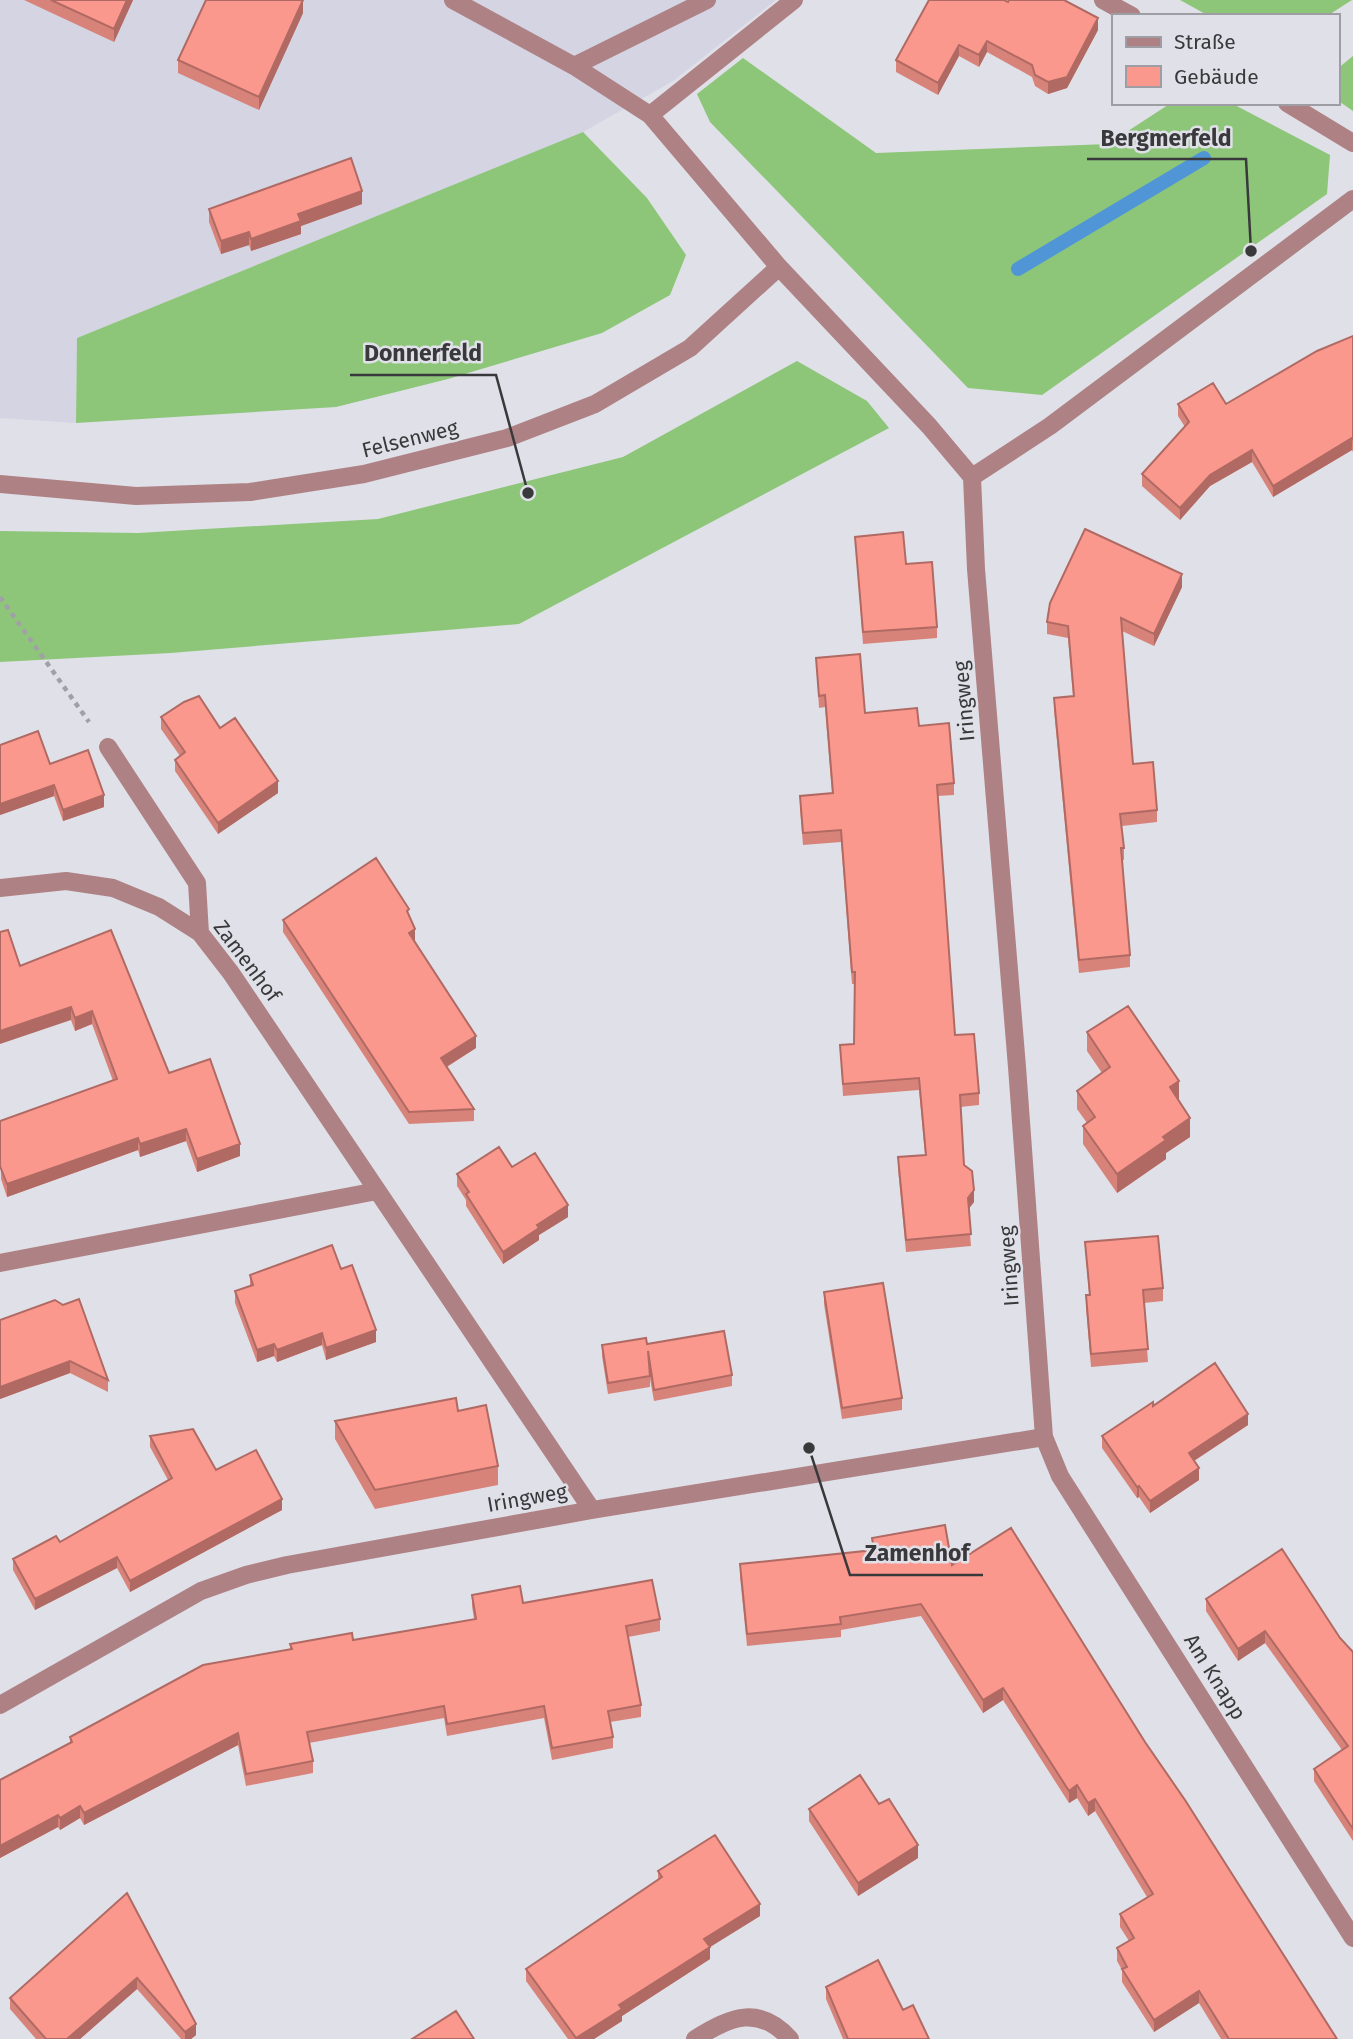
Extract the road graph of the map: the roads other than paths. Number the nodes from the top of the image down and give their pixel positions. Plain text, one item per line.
1 (453, 0) edge
2 (707, 0) edge
3 (794, 0) edge
4 (1103, 0) edge
5 (1128, 14) edge
6 (574, 66) junction
7 (1290, 105) edge
8 (650, 115) junction
9 (1353, 143) edge
10 (1353, 199) edge
11 (779, 267) junction
12 (972, 477) junction
13 (0, 484) edge
14 (108, 747) road end
15 (0, 888) edge
16 (200, 933) junction
17 (377, 1191) junction
18 (0, 1263) edge
19 (1044, 1437) junction
20 (592, 1510) junction
21 (0, 1705) edge
22 (1353, 1938) edge
23 (695, 2039) edge
24 (790, 2039) edge

1 - 6 street
2 - 6 street
3 - 8 street
4 - 5 street
6 - 8 street
7 - 9 street
8 - 11 street
10 - 12 street
11 - 12 street
11 - 13 street, Felsenweg
12 - 19 street, Iringweg
14 - 16 street
15 - 16 street, Zamenhof
16 - 17 street, Zamenhof
17 - 18 street
17 - 20 street, Zamenhof
19 - 20 street, Iringweg
19 - 22 street, Am Knapp
20 - 21 street, Iringweg
23 - 24 street

